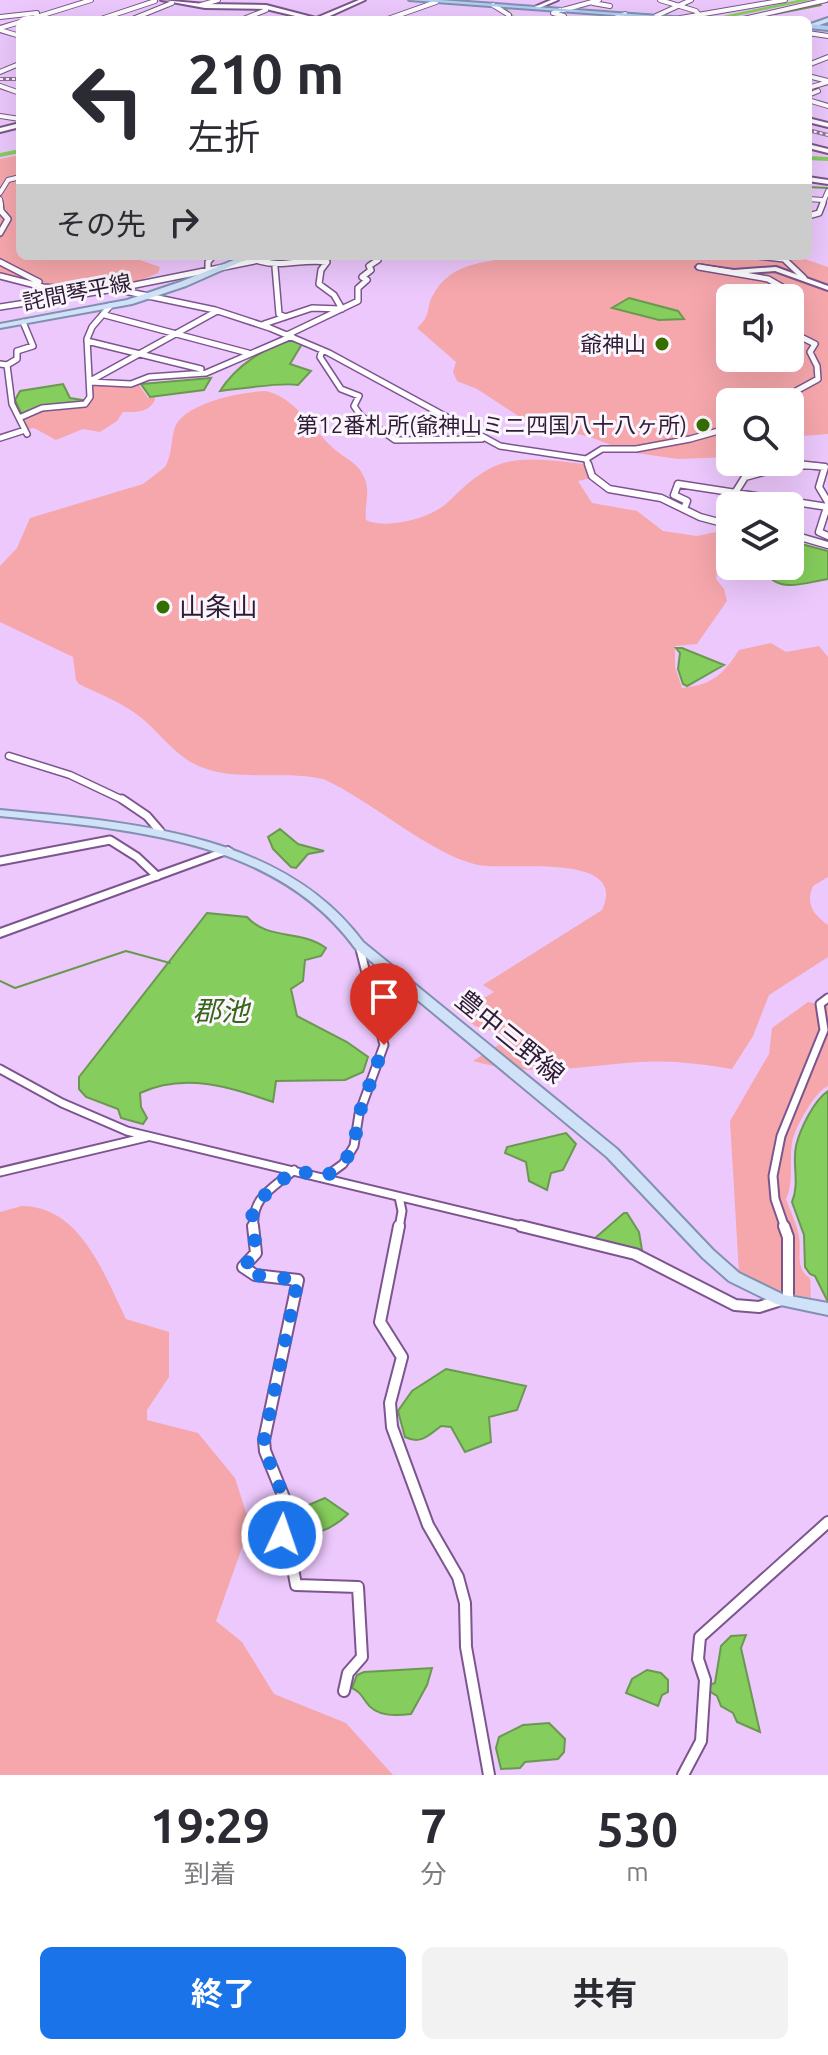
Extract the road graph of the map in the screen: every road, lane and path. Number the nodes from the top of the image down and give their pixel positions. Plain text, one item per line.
1 (91, 0) edge
2 (163, 0) edge
3 (218, 0) edge
4 (363, 0) edge
5 (412, 0) edge
6 (484, 0) edge
7 (556, 0) edge
8 (599, 0) edge
9 (660, 0) edge
10 (691, 0) edge
11 (785, 0) edge
12 (826, 0) edge
13 (155, 1) edge
14 (442, 1) edge
15 (590, 2) junction
16 (172, 3) junction
17 (201, 5) junction
18 (493, 5) junction
19 (677, 5) junction
20 (610, 6) dead end
21 (535, 8) junction
22 (713, 8) dead end
23 (266, 10) dead end
24 (562, 10) junction
25 (41, 12) dead end
26 (725, 12) junction
27 (625, 14) junction
28 (40, 16) edge
29 (110, 16) edge
30 (140, 16) edge
31 (251, 16) edge
32 (301, 16) edge
33 (325, 16) edge
34 (397, 16) edge
35 (509, 16) edge
36 (564, 16) edge
37 (620, 16) edge
38 (656, 16) joint
39 (700, 16) joint
40 (756, 16) edge
41 (0, 17) edge
42 (828, 57) edge
43 (812, 59) edge
44 (819, 60) junction
45 (812, 63) edge
46 (828, 82) edge
47 (812, 88) edge
48 (819, 88) junction
49 (812, 95) edge
50 (16, 178) edge
51 (828, 191) edge
52 (0, 193) edge
53 (0, 199) edge
54 (825, 200) edge
55 (812, 215) edge
56 (0, 233) edge
57 (210, 260) edge
58 (247, 260) edge
59 (258, 260) edge
60 (310, 260) edge
61 (319, 260) edge
62 (378, 260) edge
63 (785, 260) edge
64 (0, 262) edge
65 (225, 267) junction
66 (275, 267) junction
67 (699, 267) joint
68 (208, 270) junction
69 (0, 276) edge
70 (804, 278) junction
71 (755, 280) dead end
72 (775, 282) junction
73 (778, 284) edge
74 (51, 288) junction
75 (828, 288) edge
76 (115, 289) junction
77 (100, 291) junction
78 (152, 295) junction
79 (40, 300) junction
80 (110, 306) junction
81 (0, 307) edge
82 (342, 309) junction
83 (217, 311) junction
84 (105, 315) junction
85 (286, 317) junction
86 (23, 322) junction
87 (262, 325) junction
88 (0, 326) edge
89 (178, 333) junction
90 (290, 336) junction
91 (804, 338) edge
92 (87, 341) junction
93 (322, 350) junction
94 (248, 353) junction
95 (141, 356) junction
96 (0, 364) edge
97 (7, 365) junction
98 (216, 370) junction
99 (90, 382) junction
100 (802, 388) edge
101 (0, 404) edge
102 (10, 405) junction
103 (19, 418) junction
104 (716, 432) edge
105 (2, 435) edge
106 (484, 439) junction
107 (586, 459) junction
108 (729, 492) edge
109 (736, 492) edge
110 (804, 503) edge
111 (828, 506) edge
112 (684, 509) junction
113 (716, 520) edge
114 (828, 536) edge
115 (804, 538) edge
116 (828, 545) edge
117 (9, 756) dead end
118 (0, 813) edge
119 (160, 831) junction
120 (228, 850) junction
121 (0, 861) edge
122 (157, 876) junction
123 (0, 933) edge
124 (359, 945) junction
125 (828, 998) edge
126 (0, 1069) edge
127 (153, 1135) junction
128 (294, 1170) junction
129 (0, 1172) edge
130 (325, 1177) junction
131 (399, 1197) junction
132 (784, 1301) junction
133 (828, 1309) edge
134 (828, 1522) edge
135 (344, 1691) dead end
136 (489, 1775) edge
137 (683, 1775) edge

1 - 28 street
2 - 16 main road
3 - 17 street
4 - 33 main road
5 - 14 highway
6 - 18 main road
7 - 21 main road
8 - 15 street
9 - 19 street
10 - 19 street
11 - 26 street
12 - 40 street
13 - 29 street
14 - 18 highway
14 - 34 street
15 - 20 street
15 - 24 street
16 - 17 main road
16 - 30 street
17 - 32 main road
18 - 21 highway
18 - 35 street
19 - 38 street
19 - 39 street
21 - 24 highway
22 - 26 street
23 - 31 street
24 - 27 highway
24 - 36 street
25 - 41 street
26 - 39 street
27 - 37 street
27 - 38 highway
42 - 44 street
43 - 44 street
44 - 45 street
46 - 48 street
47 - 48 street
48 - 49 street
50 - 52 street
51 - 54 street
53 - 56 street
54 - 55 street
57 - 68 street
58 - 65 main road, 詫間琴平線
59 - 66 street
60 - 66 street
61 - 82 street
62 - 82 street
63 - 70 street
64 - 74 street
65 - 68 street
65 - 78 main road, 詫間琴平線
66 - 85 street
67 - 70 main road
67 - 72 street
68 - 76 street
69 - 74 street
70 - 75 main road
71 - 72 street
72 - 73 street
74 - 77 street
74 - 79 street
76 - 77 street
76 - 78 street
77 - 79 street
78 - 80 main road, 詫間琴平線
78 - 83 street
79 - 81 street
80 - 84 street
80 - 86 main road, 詫間琴平線
82 - 85 street
82 - 90 street
83 - 87 street
83 - 89 street
84 - 89 street
84 - 92 street
85 - 87 street
86 - 88 main road, 詫間琴平線
86 - 97 street
87 - 90 street
89 - 94 street
89 - 95 street
90 - 93 street
90 - 94 street
91 - 100 street
92 - 95 street
92 - 99 street
93 - 106 street
93 - 106 street
94 - 98 street
95 - 98 street
95 - 99 street
96 - 97 street
97 - 102 street
98 - 99 street
99 - 103 street
101 - 102 street
102 - 103 street
103 - 105 street
104 - 107 street
106 - 107 street
107 - 112 street
108 - 112 street
109 - 111 street
110 - 111 street
111 - 114 street
112 - 113 street
115 - 116 street
117 - 119 street
118 - 119 main road, 豊中三野線
119 - 120 main road, 豊中三野線
120 - 122 main road
120 - 124 main road, 豊中三野線
121 - 122 street
122 - 123 main road
124 - 130 street
124 - 132 main road, 豊中三野線
125 - 132 street
126 - 127 street
127 - 128 street
127 - 129 street
128 - 130 street
128 - 135 street
130 - 131 street
131 - 132 street
131 - 136 street
132 - 133 main road, 豊中三野線
134 - 137 street

